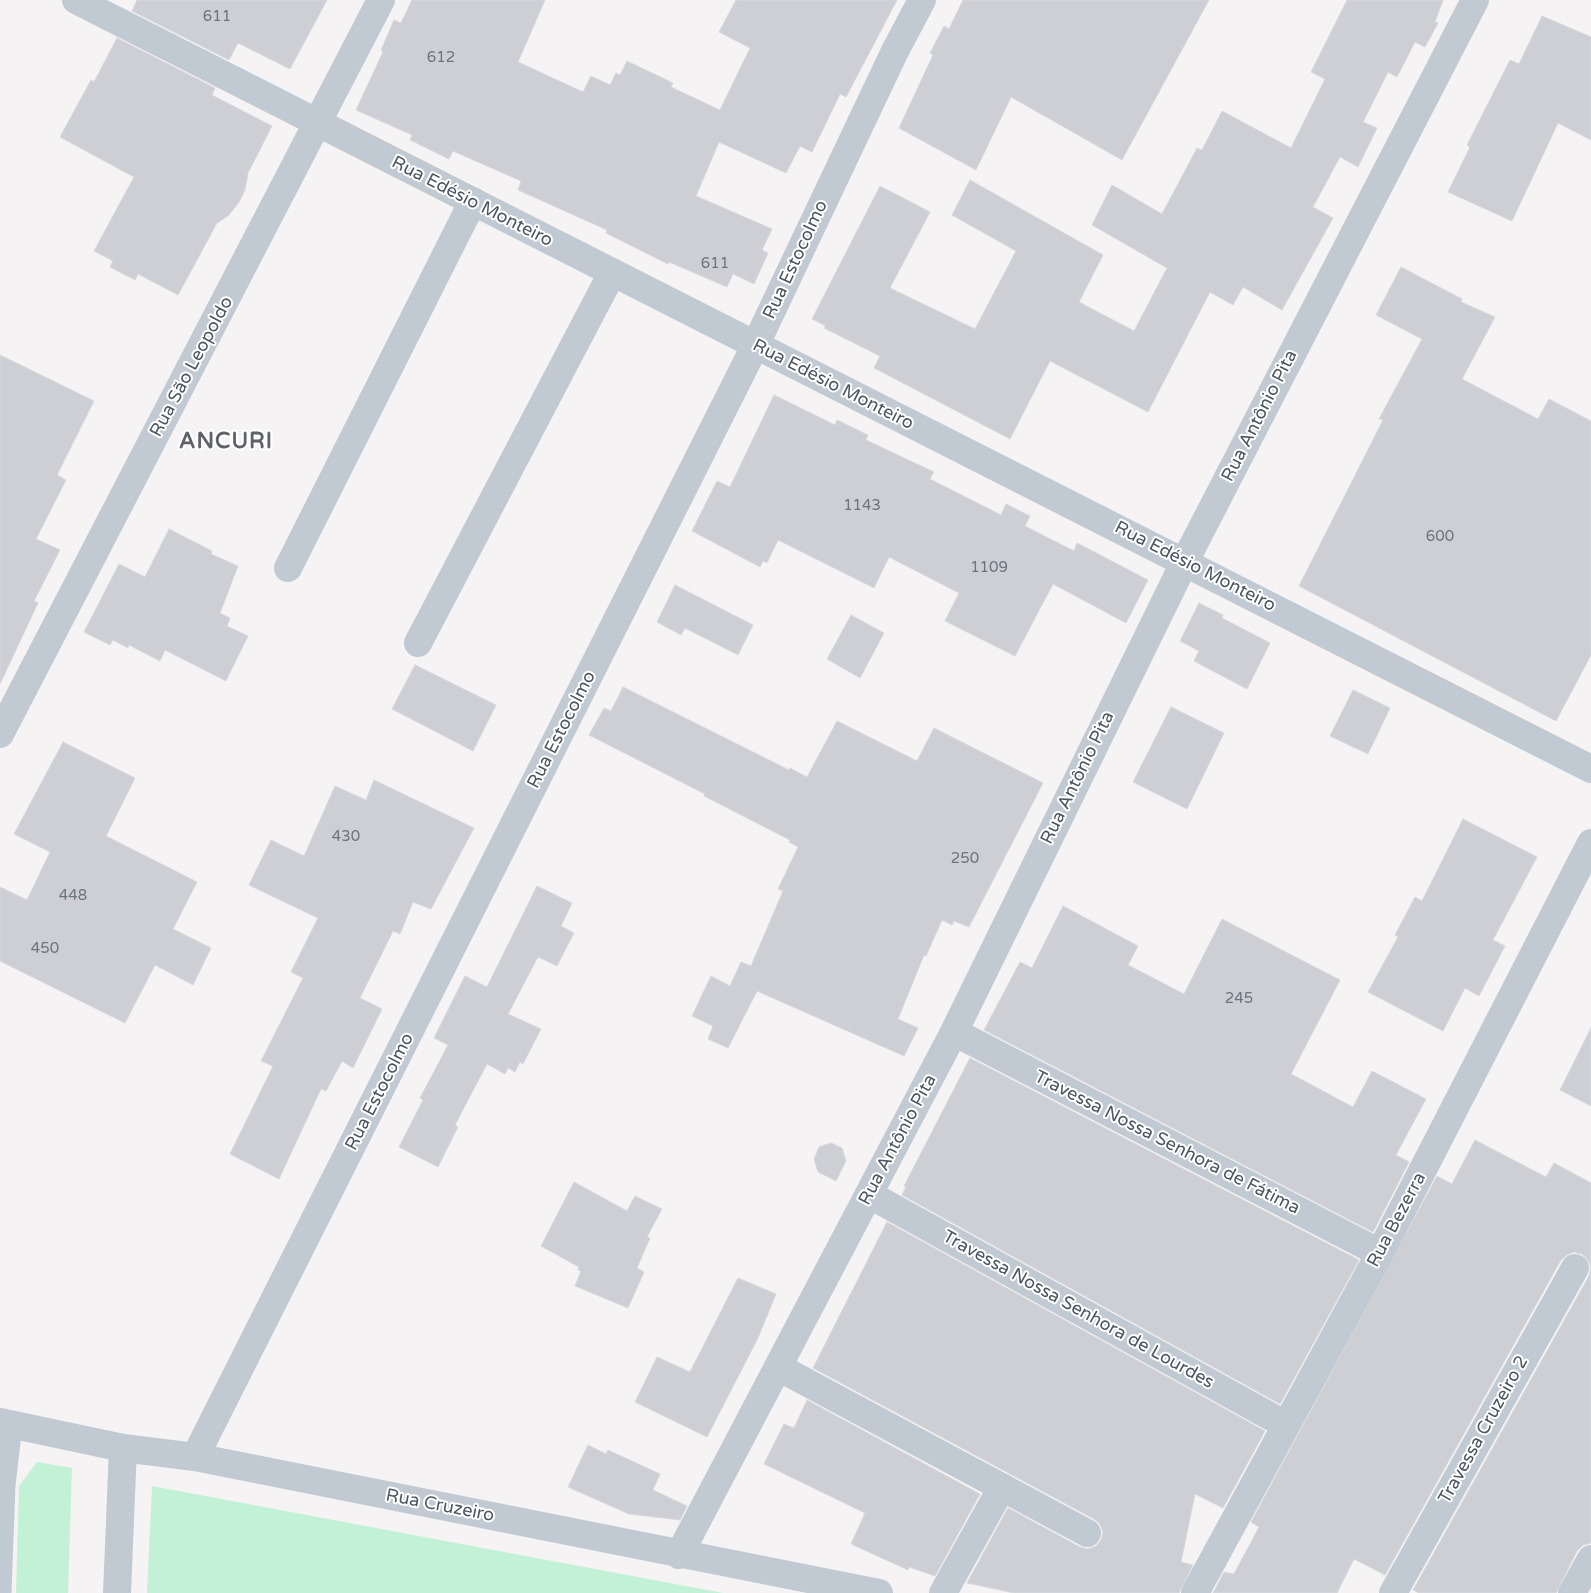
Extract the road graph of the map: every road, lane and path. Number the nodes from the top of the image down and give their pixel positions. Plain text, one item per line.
1 (76, 0) edge
2 (382, 0) edge
3 (922, 0) edge
4 (1475, 0) edge
5 (319, 124) junction
6 (473, 202) junction
7 (612, 273) junction
8 (755, 346) junction
9 (1185, 561) junction
10 (288, 568) dead end
11 (418, 643) dead end
12 (0, 734) edge
13 (1591, 769) edge
14 (1591, 843) edge
15 (954, 1032) junction
16 (870, 1195) junction
17 (1380, 1253) junction
18 (1575, 1268) dead end
19 (778, 1367) junction
20 (6, 1424) edge
21 (1286, 1424) junction
22 (123, 1448) junction
23 (196, 1457) junction
24 (1002, 1488) junction
25 (1088, 1533) dead end
26 (679, 1554) junction
27 (1591, 1559) edge
28 (1, 1593) edge
29 (117, 1593) edge
30 (879, 1593) edge
31 (943, 1593) edge
32 (1195, 1593) edge
33 (1393, 1593) edge
34 (1572, 1593) edge

1 - 5 street, Rua Edésio Monteiro
2 - 5 street, Rua São Leopoldo
3 - 8 street, Rua Estocolmo
4 - 9 street, Rua Antônio Pita
5 - 6 street, Rua Edésio Monteiro
5 - 12 street, Rua São Leopoldo
6 - 7 street, Rua Edésio Monteiro
6 - 10 street
7 - 8 street, Rua Edésio Monteiro
7 - 11 street
8 - 9 street, Rua Edésio Monteiro
8 - 23 street, Rua Estocolmo
9 - 13 street, Rua Edésio Monteiro
9 - 15 street, Rua Antônio Pita
14 - 17 street, Rua Bezerra
15 - 16 street, Rua Antônio Pita
15 - 17 street, Travessa Nossa Senhora de Fátima
16 - 19 street, Rua Antônio Pita
16 - 21 street, Travessa Nossa Senhora de Lourdes
17 - 21 street, Rua Bezerra
18 - 33 street, Travessa Cruzeiro 2
19 - 24 street
19 - 26 street, Rua Antônio Pita
20 - 22 street, Rua Cruzeiro
20 - 28 lane
21 - 32 street, Rua Bezerra
22 - 23 street, Rua Cruzeiro
22 - 29 street
23 - 26 street, Rua Cruzeiro
24 - 25 street
24 - 31 street
26 - 30 street, Rua Cruzeiro
27 - 34 street

